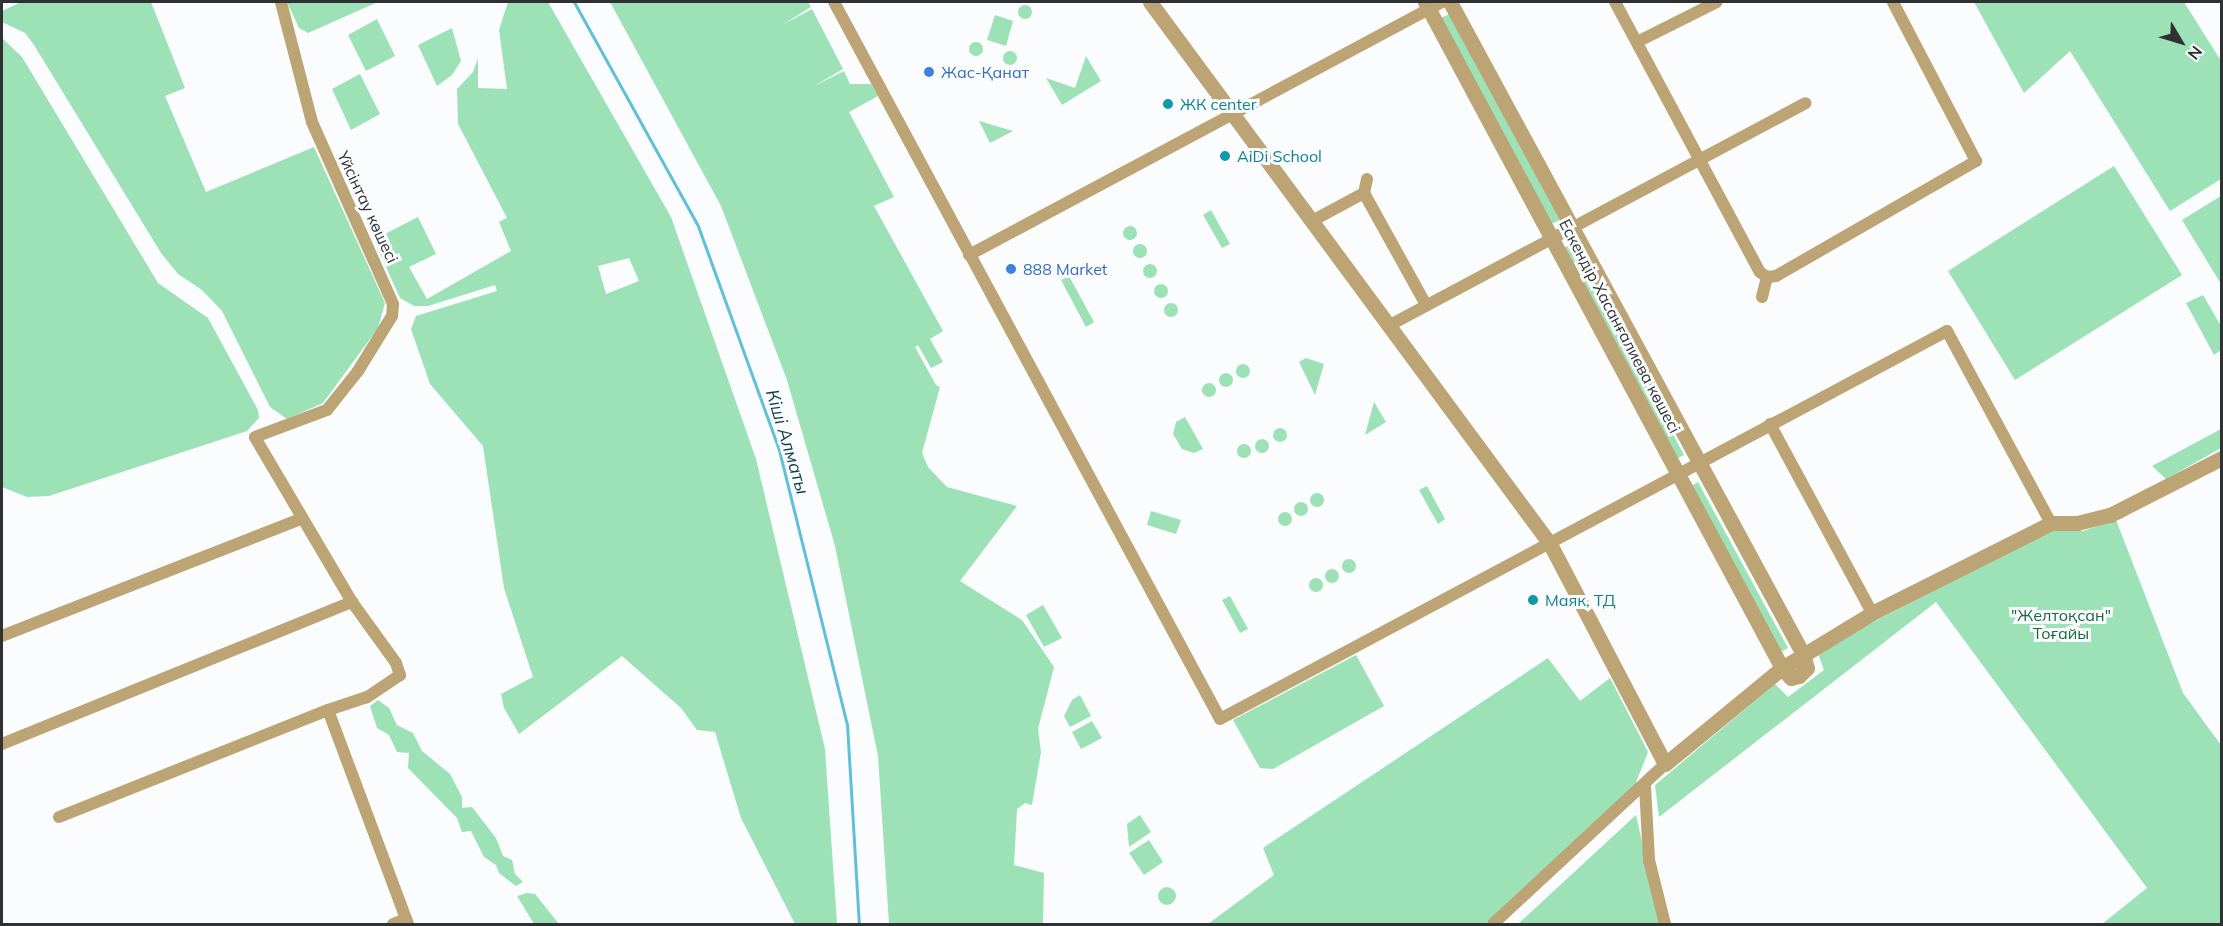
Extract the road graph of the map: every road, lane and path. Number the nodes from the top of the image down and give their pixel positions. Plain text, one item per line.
1 (281, 2) edge
2 (834, 2) edge
3 (1450, 2) edge
4 (1615, 2) edge
5 (1717, 2) edge
6 (1893, 2) edge
7 (1155, 3) edge
8 (1432, 4) edge
9 (1638, 42) junction
10 (1805, 104) dead end
11 (1232, 114) junction
12 (1701, 160) junction
13 (1367, 179) dead end
14 (1364, 193) junction
15 (1312, 221) junction
16 (1573, 230) junction
17 (1553, 240) junction
18 (969, 255) junction
19 (1767, 277) junction
20 (1762, 297) dead end
21 (1426, 305) junction
22 (1390, 325) junction
23 (1770, 424) junction
24 (2222, 458) edge
25 (1698, 464) junction
26 (1679, 474) junction
27 (301, 519) junction
28 (2051, 523) junction
29 (1550, 544) junction
30 (352, 602) junction
31 (1872, 613) junction
32 (2, 636) edge
33 (1803, 654) junction
34 (1782, 668) junction
35 (328, 710) junction
36 (2, 744) edge
37 (1665, 764) junction
38 (1645, 786) junction
39 (59, 817) dead end
40 (407, 922) edge
41 (393, 924) edge
42 (1493, 924) edge
43 (1665, 924) edge

1 - 27 street, Үйсінтау көшесі
2 - 18 street
3 - 16 street, Ескендір Хасанғалиева көшесі
4 - 9 street
5 - 9 street
6 - 19 street
7 - 11 street
8 - 11 street
8 - 17 street, Ескендір Хасанғалиева көшесі
9 - 12 street
10 - 12 street
11 - 15 street
11 - 18 street
12 - 16 street
12 - 19 street
13 - 14 street
14 - 15 street
14 - 21 street
15 - 22 street
16 - 17 street
16 - 25 street, Ескендір Хасанғалиева көшесі
17 - 21 street
17 - 26 street, Ескендір Хасанғалиева көшесі
18 - 29 street
19 - 20 street
21 - 22 street
22 - 29 street
23 - 25 street
23 - 28 street
23 - 31 street
24 - 28 street
25 - 26 street
25 - 33 street, Ескендір Хасанғалиева көшесі
26 - 29 street
26 - 34 street, Ескендір Хасанғалиева көшесі
27 - 30 street
27 - 32 street
28 - 31 street
29 - 37 street
30 - 35 street
30 - 36 street
31 - 33 street
33 - 34 street
34 - 37 street
35 - 39 street
35 - 40 street
37 - 38 street
38 - 42 street
38 - 43 street
40 - 41 street

